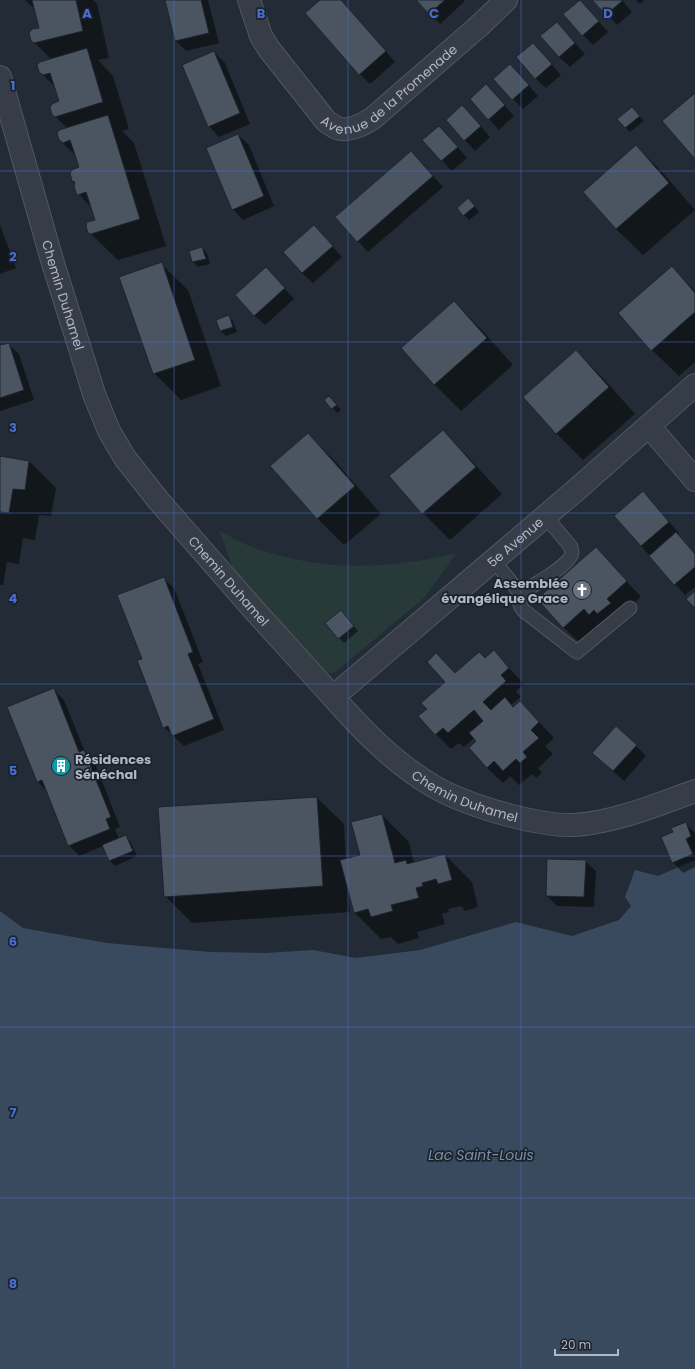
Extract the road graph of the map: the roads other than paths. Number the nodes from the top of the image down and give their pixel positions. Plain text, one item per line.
1 (249, 0) edge
2 (506, 0) edge
3 (0, 77) edge
4 (695, 385) edge
5 (649, 426) junction
6 (695, 480) edge
7 (546, 517) junction
8 (493, 560) junction
9 (520, 593) junction
10 (630, 608) dead end
11 (333, 697) junction
12 (695, 791) edge

1 - 2 street, Avenue de la Promenade
3 - 11 street, Chemin Duhamel
4 - 5 street, 5e Avenue
5 - 6 street
5 - 7 street, 5e Avenue
7 - 8 street, 5e Avenue
7 - 9 lane
8 - 9 lane
8 - 11 street, 5e Avenue
9 - 10 lane
11 - 12 street, Chemin Duhamel

